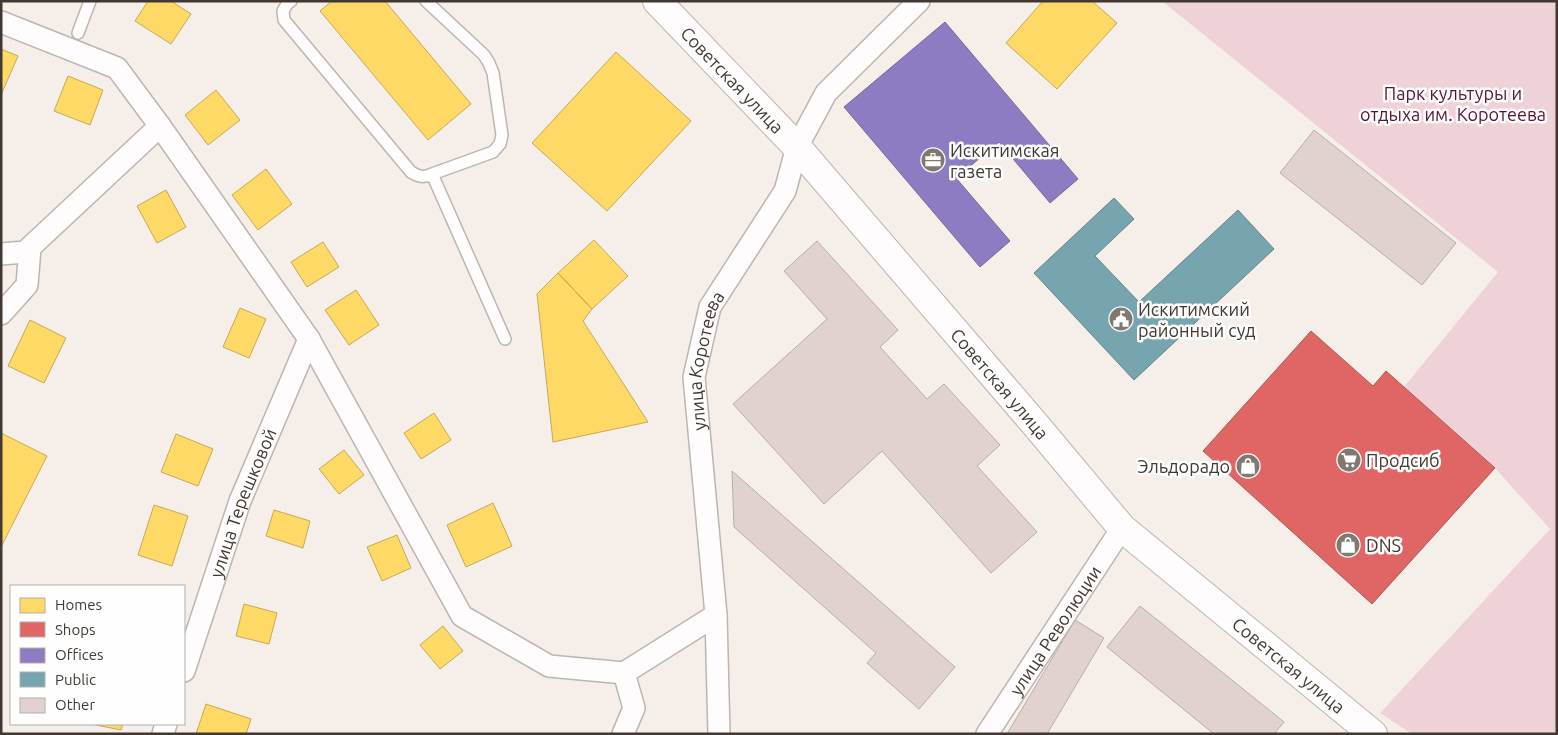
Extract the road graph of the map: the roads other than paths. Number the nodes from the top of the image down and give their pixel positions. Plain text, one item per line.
1 (90, 1) edge
2 (291, 1) edge
3 (426, 1) edge
4 (656, 1) edge
5 (919, 1) edge
6 (1, 22) edge
7 (78, 33) dead end
8 (160, 126) junction
9 (797, 147) junction
10 (432, 174) junction
11 (30, 248) junction
12 (1, 254) edge
13 (1, 314) edge
14 (309, 339) junction
15 (505, 339) dead end
16 (1122, 528) junction
17 (716, 615) junction
18 (185, 668) edge
19 (624, 673) junction
20 (1370, 733) edge
21 (623, 734) edge
22 (719, 734) edge
23 (987, 734) edge

1 - 7 lane
2 - 10 lane
3 - 10 lane
4 - 9 main road, Советская улица
5 - 9 street, улица Коротеева
6 - 8 street
8 - 11 street
8 - 14 street
9 - 16 main road, Советская улица
9 - 17 street, улица Коротеева
10 - 15 lane
11 - 12 street
11 - 13 street
14 - 18 street, улица Терешковой
14 - 19 street
16 - 20 main road, Советская улица
16 - 23 street, улица Революции
17 - 19 street
17 - 22 street, улица Коротеева
19 - 21 street

